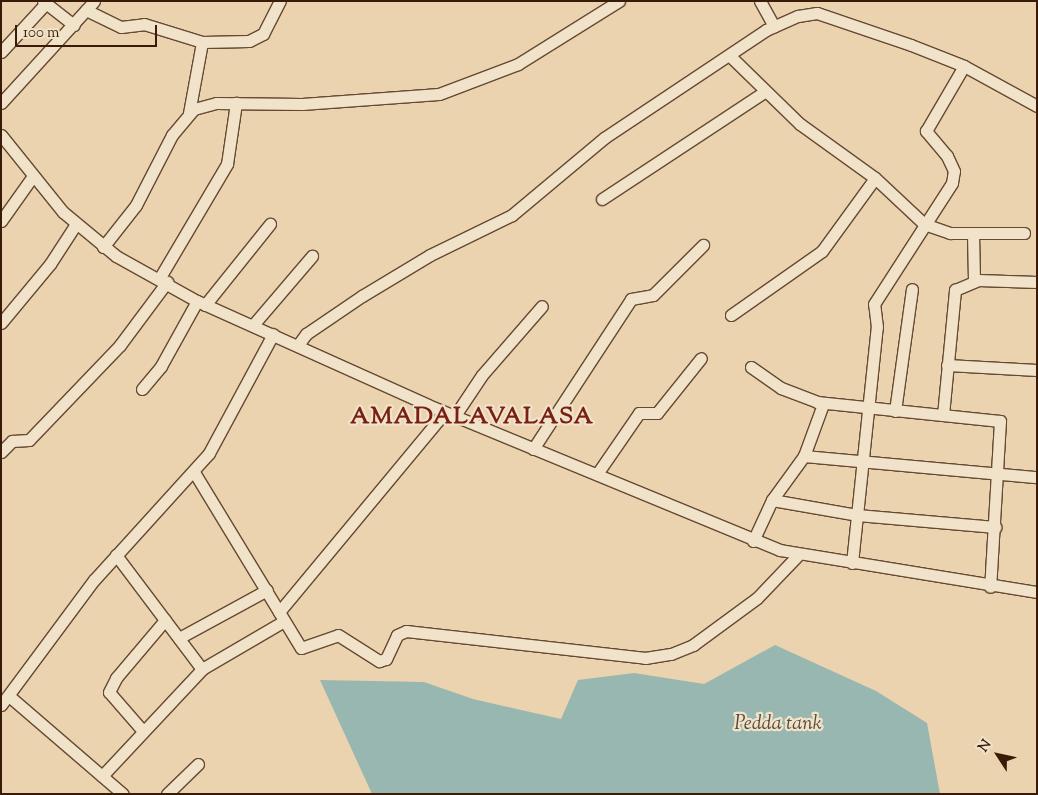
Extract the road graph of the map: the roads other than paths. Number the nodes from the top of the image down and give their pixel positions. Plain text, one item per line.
1 (94, 1) edge
2 (280, 1) edge
3 (619, 1) edge
4 (760, 1) edge
5 (45, 2) edge
6 (86, 10) junction
7 (74, 25) junction
8 (774, 26) junction
9 (202, 42) junction
10 (1, 52) edge
11 (730, 56) junction
12 (964, 66) junction
13 (764, 92) junction
14 (1, 103) edge
15 (236, 103) junction
16 (1037, 106) edge
17 (189, 113) junction
18 (1, 136) edge
19 (33, 176) junction
20 (875, 178) junction
21 (602, 198) dead end
22 (1, 221) edge
23 (76, 224) junction
24 (270, 224) dead end
25 (924, 224) junction
26 (973, 233) junction
27 (1024, 233) dead end
28 (703, 245) dead end
29 (103, 247) junction
30 (312, 256) dead end
31 (163, 280) junction
32 (974, 281) junction
33 (1037, 282) edge
34 (912, 289) dead end
35 (201, 303) junction
36 (542, 306) dead end
37 (732, 316) dead end
38 (1, 323) edge
39 (253, 325) junction
40 (274, 334) junction
41 (298, 345) junction
42 (701, 358) dead end
43 (947, 365) junction
44 (751, 367) dead end
45 (1037, 370) edge
46 (142, 389) dead end
47 (824, 404) junction
48 (867, 409) junction
49 (895, 411) junction
50 (449, 415) junction
51 (943, 415) junction
52 (533, 449) junction
53 (1, 452) edge
54 (804, 456) junction
55 (860, 463) junction
56 (194, 472) junction
57 (597, 474) junction
58 (999, 474) junction
59 (1037, 477) edge
60 (772, 500) junction
61 (857, 515) junction
62 (995, 527) junction
63 (753, 542) junction
64 (799, 554) junction
65 (116, 555) junction
66 (852, 563) junction
67 (990, 587) junction
68 (267, 590) junction
69 (1037, 592) edge
70 (282, 616) junction
71 (165, 620) junction
72 (179, 638) junction
73 (202, 669) junction
74 (5, 701) edge
75 (142, 730) junction
76 (198, 764) dead end
77 (102, 776) junction
78 (123, 794) edge
79 (168, 794) edge

1 - 6 street
2 - 9 street
3 - 15 street
4 - 8 street
5 - 7 street
5 - 10 street
6 - 7 street
6 - 9 street
7 - 14 street
8 - 11 street
8 - 12 street
9 - 17 street
11 - 13 street
11 - 41 street
12 - 16 street
12 - 25 street
13 - 20 street
13 - 21 street
15 - 17 street
15 - 31 street
17 - 29 street
18 - 19 street
19 - 22 street
19 - 23 street
20 - 25 street
20 - 37 street
23 - 29 street
23 - 38 street
24 - 35 street
25 - 26 street
25 - 48 street
26 - 27 street
26 - 32 street
28 - 52 street
29 - 31 street
30 - 39 street
31 - 35 street
31 - 53 street
32 - 33 street
32 - 43 street
34 - 49 street
35 - 39 street
35 - 46 street
36 - 50 street
39 - 40 street
40 - 41 street
40 - 56 street
41 - 50 street
42 - 57 street
43 - 45 street
43 - 51 street
44 - 47 street
47 - 48 street
47 - 54 street
48 - 49 street
48 - 55 street
49 - 51 street
50 - 52 street
50 - 70 street
51 - 58 street
52 - 57 street
54 - 55 street
54 - 60 street
55 - 58 street
55 - 61 street
56 - 65 street
56 - 68 street
57 - 63 street
58 - 59 street
58 - 62 street
60 - 61 street
60 - 63 street
61 - 62 street
61 - 66 street
62 - 67 street
63 - 64 street
64 - 66 street
64 - 70 street
65 - 71 street
65 - 74 street
66 - 67 street
67 - 69 street
68 - 70 street
68 - 72 street
70 - 73 street
71 - 72 street
71 - 75 street
72 - 73 street
73 - 75 street
74 - 77 street
75 - 77 street
76 - 79 street
77 - 78 street

